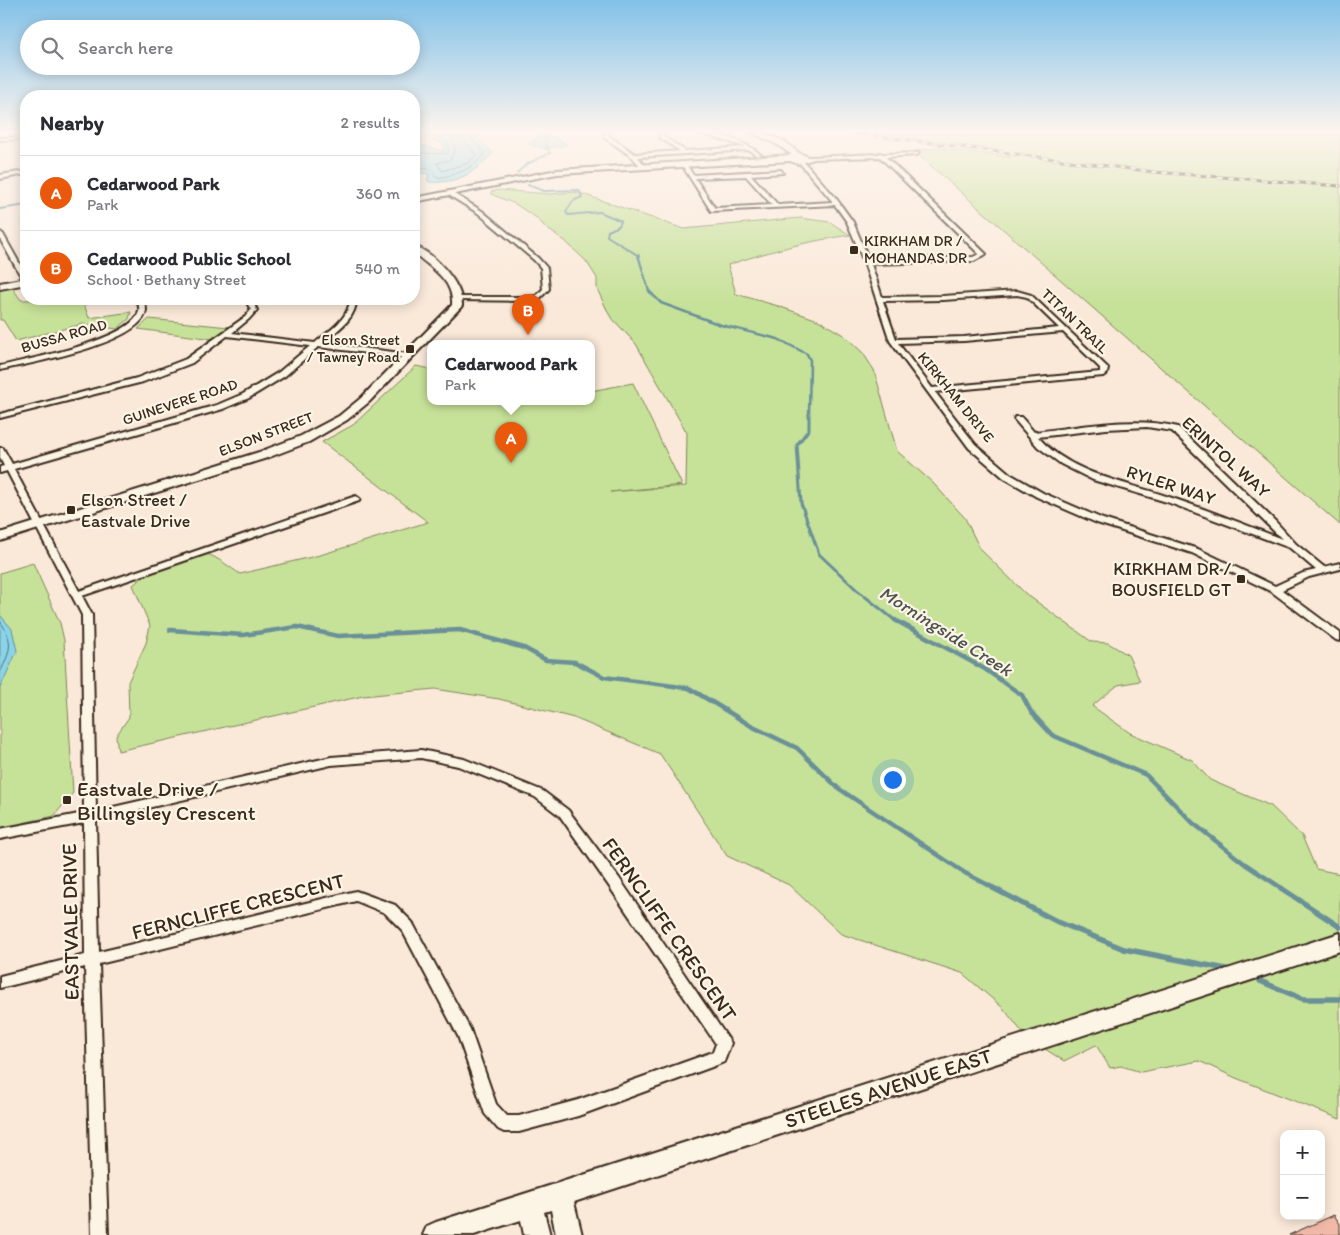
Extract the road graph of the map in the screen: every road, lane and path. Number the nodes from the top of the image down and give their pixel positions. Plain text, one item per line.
1 (461, 190) edge
2 (700, 190) edge
3 (762, 190) edge
4 (825, 190) edge
5 (917, 190) edge
6 (449, 192) junction
7 (420, 199) edge
8 (837, 203) junction
9 (777, 207) junction
10 (0, 234) edge
11 (420, 254) edge
12 (867, 262) junction
13 (20, 269) edge
14 (20, 281) edge
15 (0, 286) edge
16 (459, 299) junction
17 (878, 299) junction
18 (141, 305) edge
19 (251, 305) edge
20 (353, 305) edge
21 (1064, 330) junction
22 (227, 334) junction
23 (893, 341) junction
24 (315, 345) junction
25 (409, 356) junction
26 (0, 368) edge
27 (931, 390) junction
28 (0, 416) edge
29 (1018, 419) dead end
30 (1032, 435) junction
31 (0, 450) edge
32 (5, 469) edge
33 (356, 499) dead end
34 (41, 525) junction
35 (0, 537) edge
36 (1293, 546) junction
37 (1340, 566) edge
38 (1322, 570) junction
39 (1275, 590) junction
40 (76, 595) junction
41 (1340, 638) edge
42 (90, 817) junction
43 (0, 834) edge
44 (1340, 942) edge
45 (92, 961) junction
46 (0, 982) edge
47 (560, 1196) junction
48 (530, 1206) junction
49 (100, 1235) edge
50 (436, 1235) edge
51 (537, 1235) edge
52 (569, 1235) edge

1 - 6 street
2 - 9 street
3 - 9 street
4 - 8 street, KIRKHAM DRIVE
5 - 12 street
6 - 7 street
6 - 16 street
8 - 9 street
8 - 12 street, KIRKHAM DRIVE
10 - 13 street
11 - 16 street
12 - 17 street, KIRKHAM DRIVE
14 - 15 street
16 - 25 street, ELSON STREET
17 - 21 street, TITAN TRAIL
17 - 23 street, KIRKHAM DRIVE
18 - 26 street, BUSSA ROAD
19 - 22 street
20 - 24 street, GUINEVERE ROAD
21 - 23 street
21 - 27 street, TITAN TRAIL
22 - 24 street
22 - 28 street
23 - 27 street, KIRKHAM DRIVE
24 - 25 street
24 - 32 street, GUINEVERE ROAD
25 - 34 street, ELSON STREET
27 - 39 street, KIRKHAM DRIVE
29 - 30 street, RYLER WAY
30 - 36 street, RYLER WAY
30 - 36 street, ERINTOL WAY
31 - 32 street, EASTVALE DRIVE
32 - 34 street, EASTVALE DRIVE
33 - 40 street
34 - 35 street, ELSON STREET
34 - 40 street, EASTVALE DRIVE
36 - 38 street, RYLER WAY
37 - 38 street
38 - 39 street
39 - 41 street, KIRKHAM DRIVE
40 - 42 street, EASTVALE DRIVE
42 - 43 street
42 - 45 street, EASTVALE DRIVE
42 - 45 street, FERNCLIFFE CRESCENT
44 - 47 street, STEELES AVENUE EAST
45 - 46 street
45 - 49 street, EASTVALE DRIVE
47 - 48 street, STEELES AVENUE EAST
47 - 52 street
48 - 50 street, STEELES AVENUE EAST
48 - 51 street

